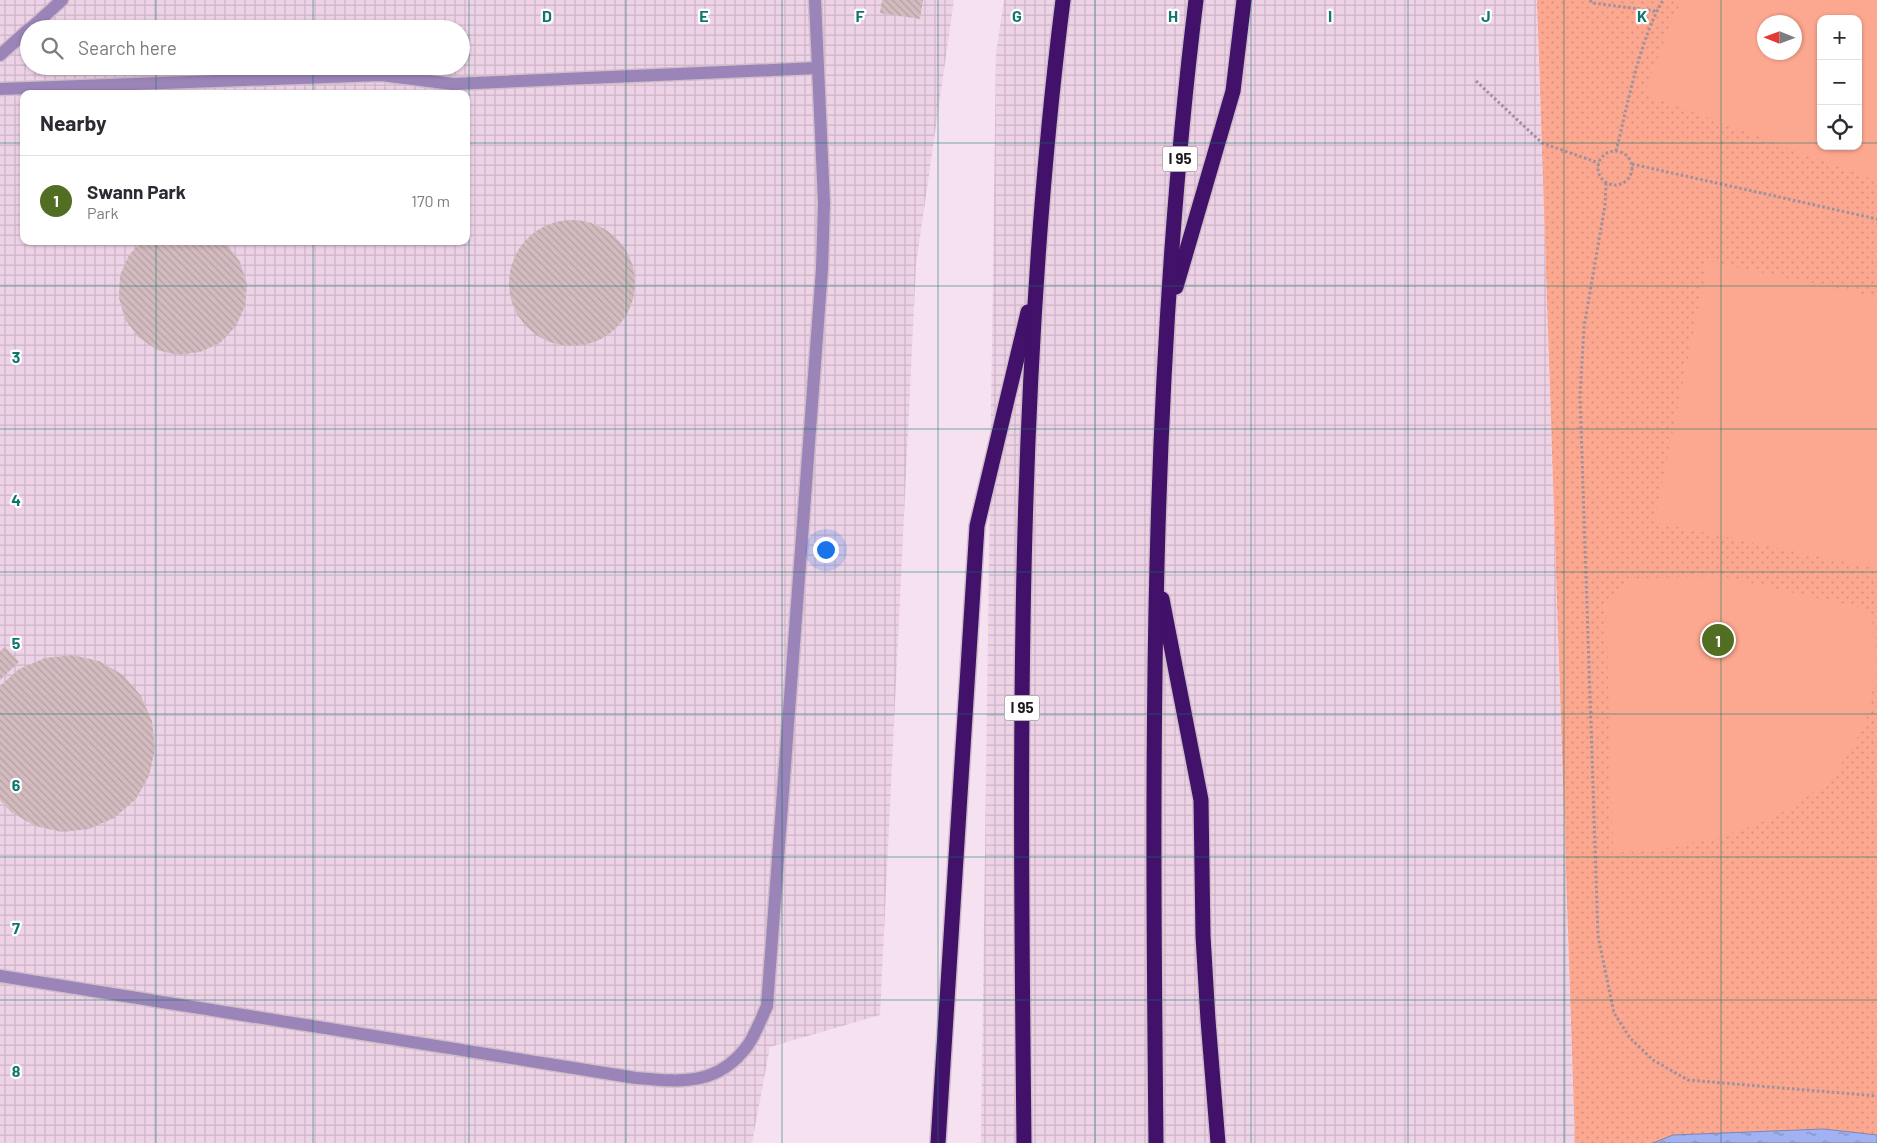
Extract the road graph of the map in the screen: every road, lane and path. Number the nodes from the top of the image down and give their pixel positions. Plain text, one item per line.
1 (62, 0) edge
2 (814, 0) edge
3 (1062, 0) edge
4 (1196, 0) edge
5 (1244, 0) edge
6 (1590, 0) edge
7 (1662, 0) edge
8 (1656, 11) junction
9 (39, 20) edge
10 (20, 37) edge
11 (0, 55) edge
12 (817, 68) junction
13 (1476, 80) dead end
14 (0, 89) edge
15 (1616, 151) junction
16 (1599, 163) junction
17 (1632, 164) junction
18 (1606, 183) junction
19 (1877, 219) edge
20 (1037, 274) junction
21 (1168, 318) junction
22 (1156, 567) junction
23 (0, 976) edge
24 (1877, 1096) edge
25 (938, 1143) edge
26 (1024, 1143) edge
27 (1156, 1143) edge
28 (1218, 1143) edge

1 - 9 lane
2 - 12 lane
3 - 20 highway, I 95
4 - 21 highway, I 95
5 - 21 highway
6 - 8 path
7 - 8 path
8 - 15 path
10 - 11 lane
12 - 14 lane
12 - 23 lane
13 - 16 path
15 - 16 path
15 - 17 path
16 - 18 path
17 - 18 path
17 - 19 path
18 - 24 path
20 - 25 highway
20 - 26 highway, I 95
21 - 22 highway, I 95
22 - 27 highway, I 95
22 - 28 highway

